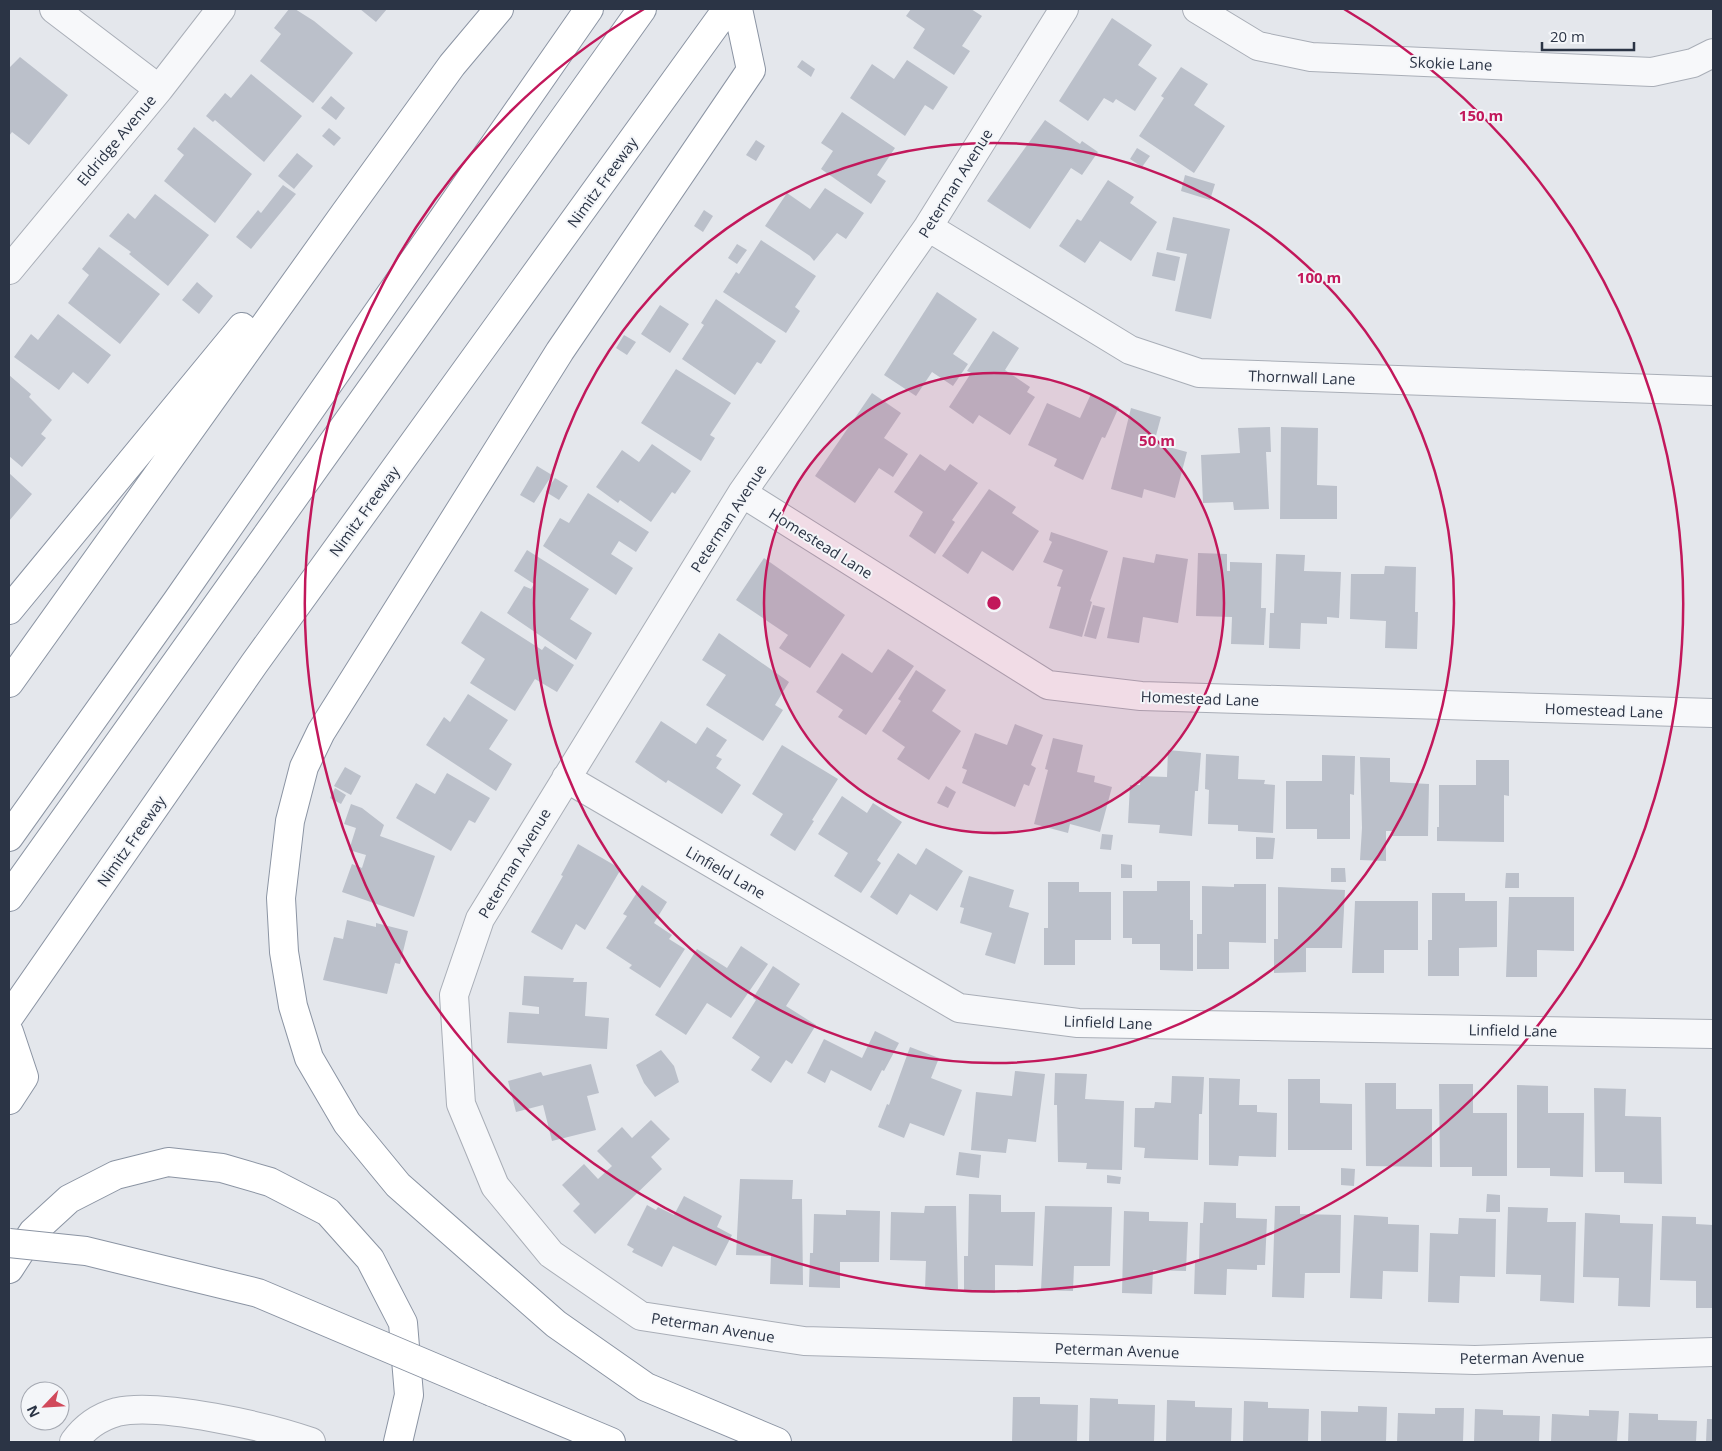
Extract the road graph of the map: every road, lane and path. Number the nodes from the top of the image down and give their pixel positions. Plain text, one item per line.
1 (54, 9) edge
2 (221, 9) edge
3 (499, 9) edge
4 (589, 9) edge
5 (642, 9) edge
6 (727, 9) edge
7 (738, 9) edge
8 (1064, 9) edge
9 (1197, 9) edge
10 (1713, 53) edge
11 (159, 89) junction
12 (345, 213) junction
13 (928, 228) junction
14 (9, 270) edge
15 (1713, 391) edge
16 (742, 493) junction
17 (9, 610) edge
18 (9, 683) edge
19 (1713, 713) edge
20 (566, 778) junction
21 (9, 836) edge
22 (9, 897) edge
23 (9, 1018) edge
24 (9, 1032) edge
25 (1713, 1034) edge
26 (9, 1100) edge
27 (9, 1243) edge
28 (9, 1269) edge
29 (1713, 1352) edge
30 (74, 1442) edge
31 (311, 1442) edge
32 (398, 1442) edge
33 (611, 1442) edge
34 (777, 1442) edge

1 - 11 street
2 - 11 street, Eldridge Avenue
3 - 12 highway
4 - 21 highway
5 - 22 highway
6 - 23 highway, Nimitz Freeway
7 - 34 highway
8 - 13 street, Peterman Avenue
9 - 10 street, Skokie Lane
11 - 14 street, Eldridge Avenue
12 - 17 highway
12 - 18 highway
13 - 15 street, Thornwall Lane
13 - 16 street, Peterman Avenue
16 - 19 street, Homestead Lane
16 - 20 street, Peterman Avenue
20 - 25 street, Linfield Lane
20 - 29 street, Peterman Avenue
24 - 26 highway
27 - 33 highway, bridge
28 - 32 highway
30 - 31 street

